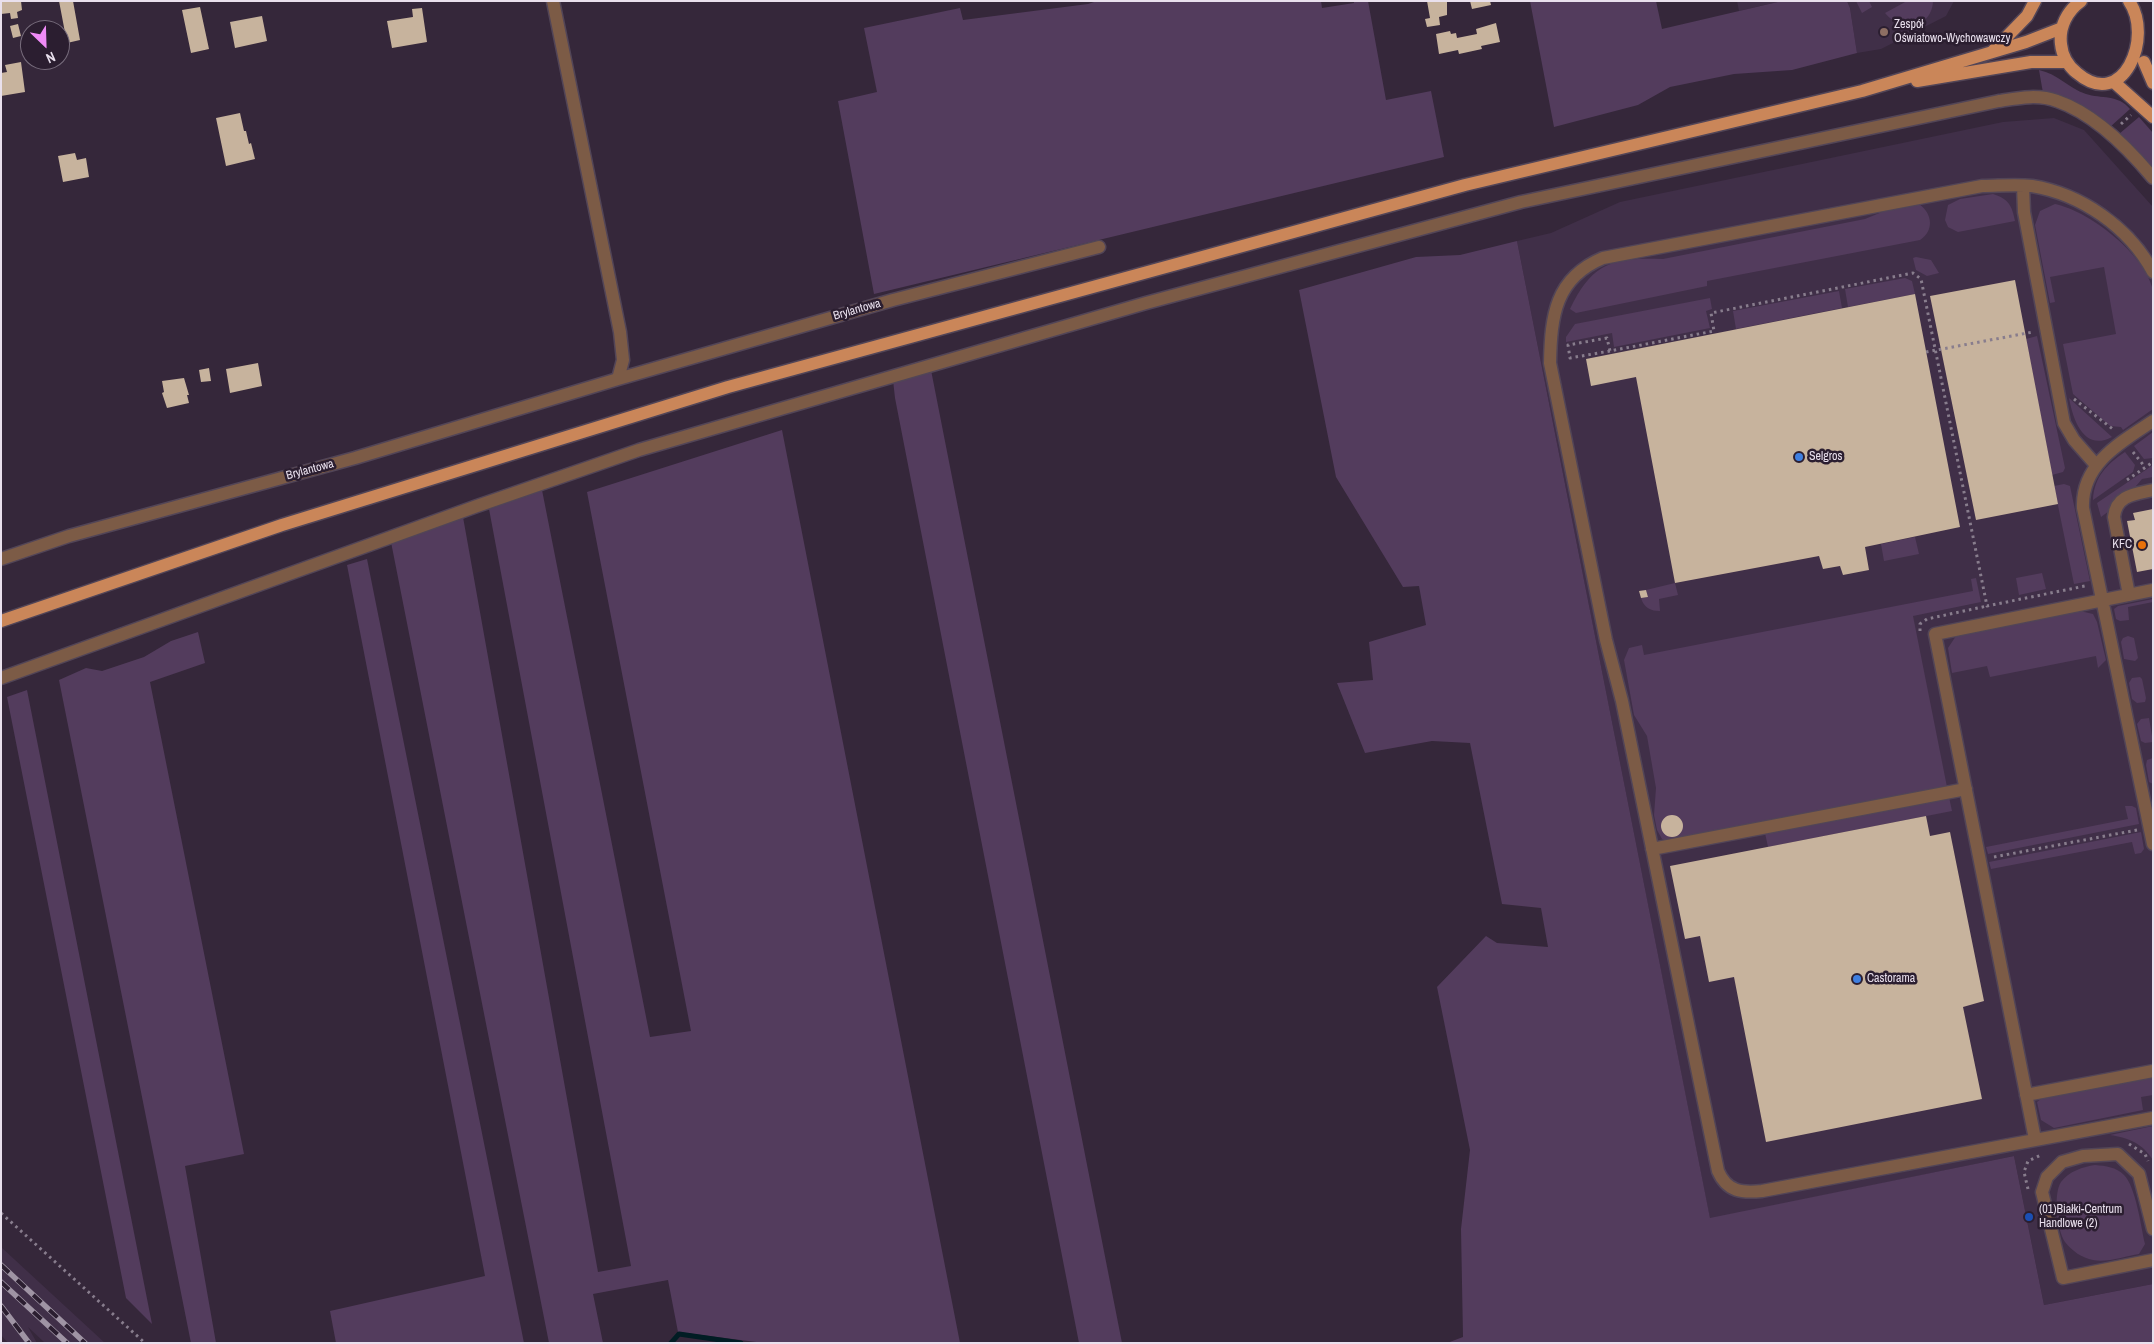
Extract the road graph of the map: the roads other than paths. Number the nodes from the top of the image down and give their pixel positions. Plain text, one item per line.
1 (553, 1) edge
2 (2035, 1) edge
3 (2082, 1) edge
4 (2129, 1) edge
5 (2068, 7) edge
6 (2062, 28) junction
7 (1993, 51) junction
8 (2067, 62) junction
9 (2144, 62) junction
10 (2115, 83) junction
11 (2153, 83) edge
12 (1862, 91) junction
13 (2153, 117) edge
14 (2153, 178) edge
15 (2023, 186) junction
16 (1099, 247) dead end
17 (2153, 272) edge
18 (618, 379) junction
19 (2153, 421) edge
20 (2096, 465) junction
21 (2153, 490) edge
22 (1, 559) edge
23 (2153, 590) edge
24 (2129, 595) junction
25 (2103, 600) junction
26 (1, 621) edge
27 (1, 678) edge
28 (1966, 789) junction
29 (2153, 844) edge
30 (1652, 849) junction
31 (2153, 1071) edge
32 (2026, 1095) junction
33 (2153, 1118) edge
34 (2035, 1139) junction
35 (2153, 1229) edge
36 (2153, 1260) edge

1 - 18 street
2 - 7 main road
3 - 5 main road
4 - 9 main road
5 - 6 main road
6 - 7 main road
6 - 8 main road
7 - 12 main road
8 - 10 main road
8 - 12 main road
9 - 10 main road
9 - 11 main road
10 - 13 main road
12 - 26 main road
14 - 27 street
15 - 17 street
15 - 20 street
15 - 30 street
16 - 18 street, Brylantowa
18 - 22 street, Brylantowa
19 - 20 street
20 - 25 street
21 - 24 street
23 - 24 street
24 - 25 street
25 - 28 street
25 - 29 street
28 - 30 street
28 - 32 street
30 - 34 street
31 - 32 street
32 - 34 street
33 - 34 street
35 - 36 street

